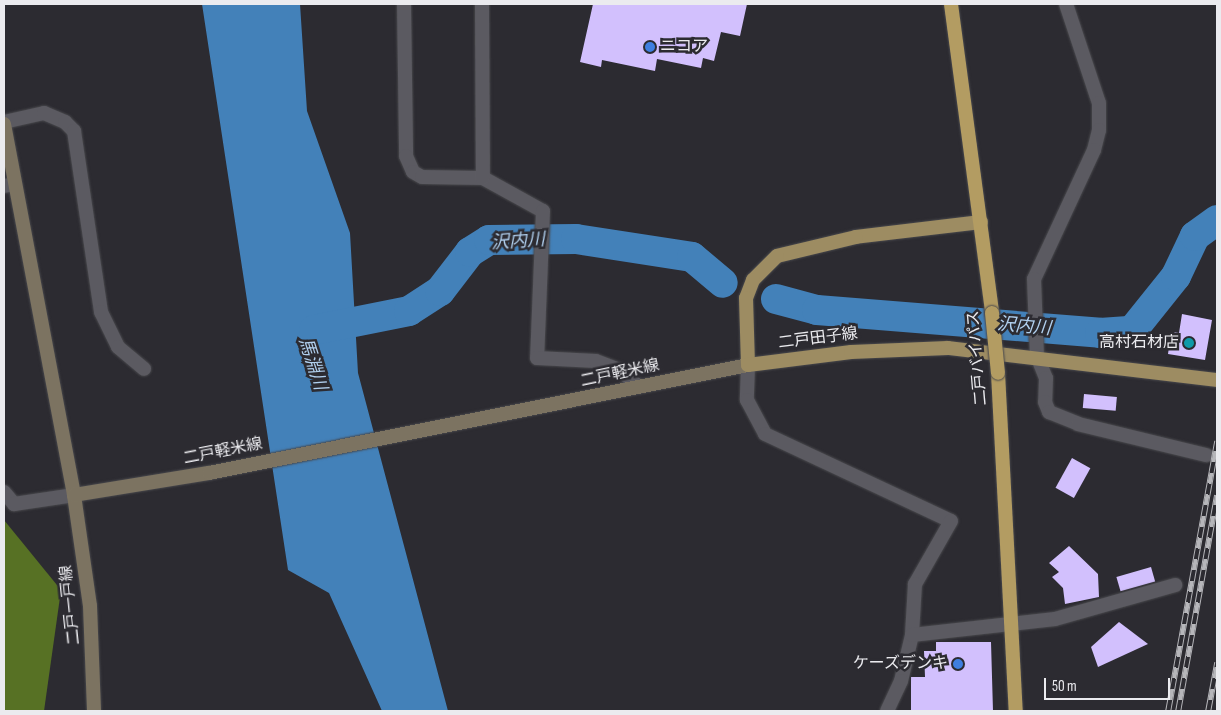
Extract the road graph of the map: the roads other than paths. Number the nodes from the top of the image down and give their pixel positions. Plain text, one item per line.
1 (404, 4) edge
2 (482, 4) edge
3 (951, 4) edge
4 (1066, 4) edge
5 (4, 123) edge
6 (483, 178) junction
7 (9, 185) edge
8 (981, 222) junction
9 (1037, 356) junction
10 (748, 365) junction
11 (144, 369) dead end
12 (1217, 380) edge
13 (639, 388) junction
14 (1206, 454) dead end
15 (4, 492) edge
16 (74, 495) junction
17 (1175, 585) dead end
18 (1014, 622) junction
19 (912, 635) junction
20 (94, 711) edge
21 (887, 711) edge
22 (1016, 711) edge

1 - 6 street
2 - 6 street
3 - 8 highway, 二戸バイパス
4 - 9 street
5 - 7 main road
5 - 11 street
6 - 13 street
7 - 16 main road
8 - 10 main road
8 - 18 highway, 二戸バイパス, bridge
9 - 10 main road, 二戸田子線
9 - 12 main road, 二戸田子線
9 - 14 street
10 - 13 main road, 二戸軽米線
10 - 19 street
13 - 16 main road, 二戸軽米線
15 - 16 street
16 - 20 main road, 二戸一戸線
17 - 18 street
18 - 19 street
18 - 22 highway, 二戸バイパス
19 - 21 street

